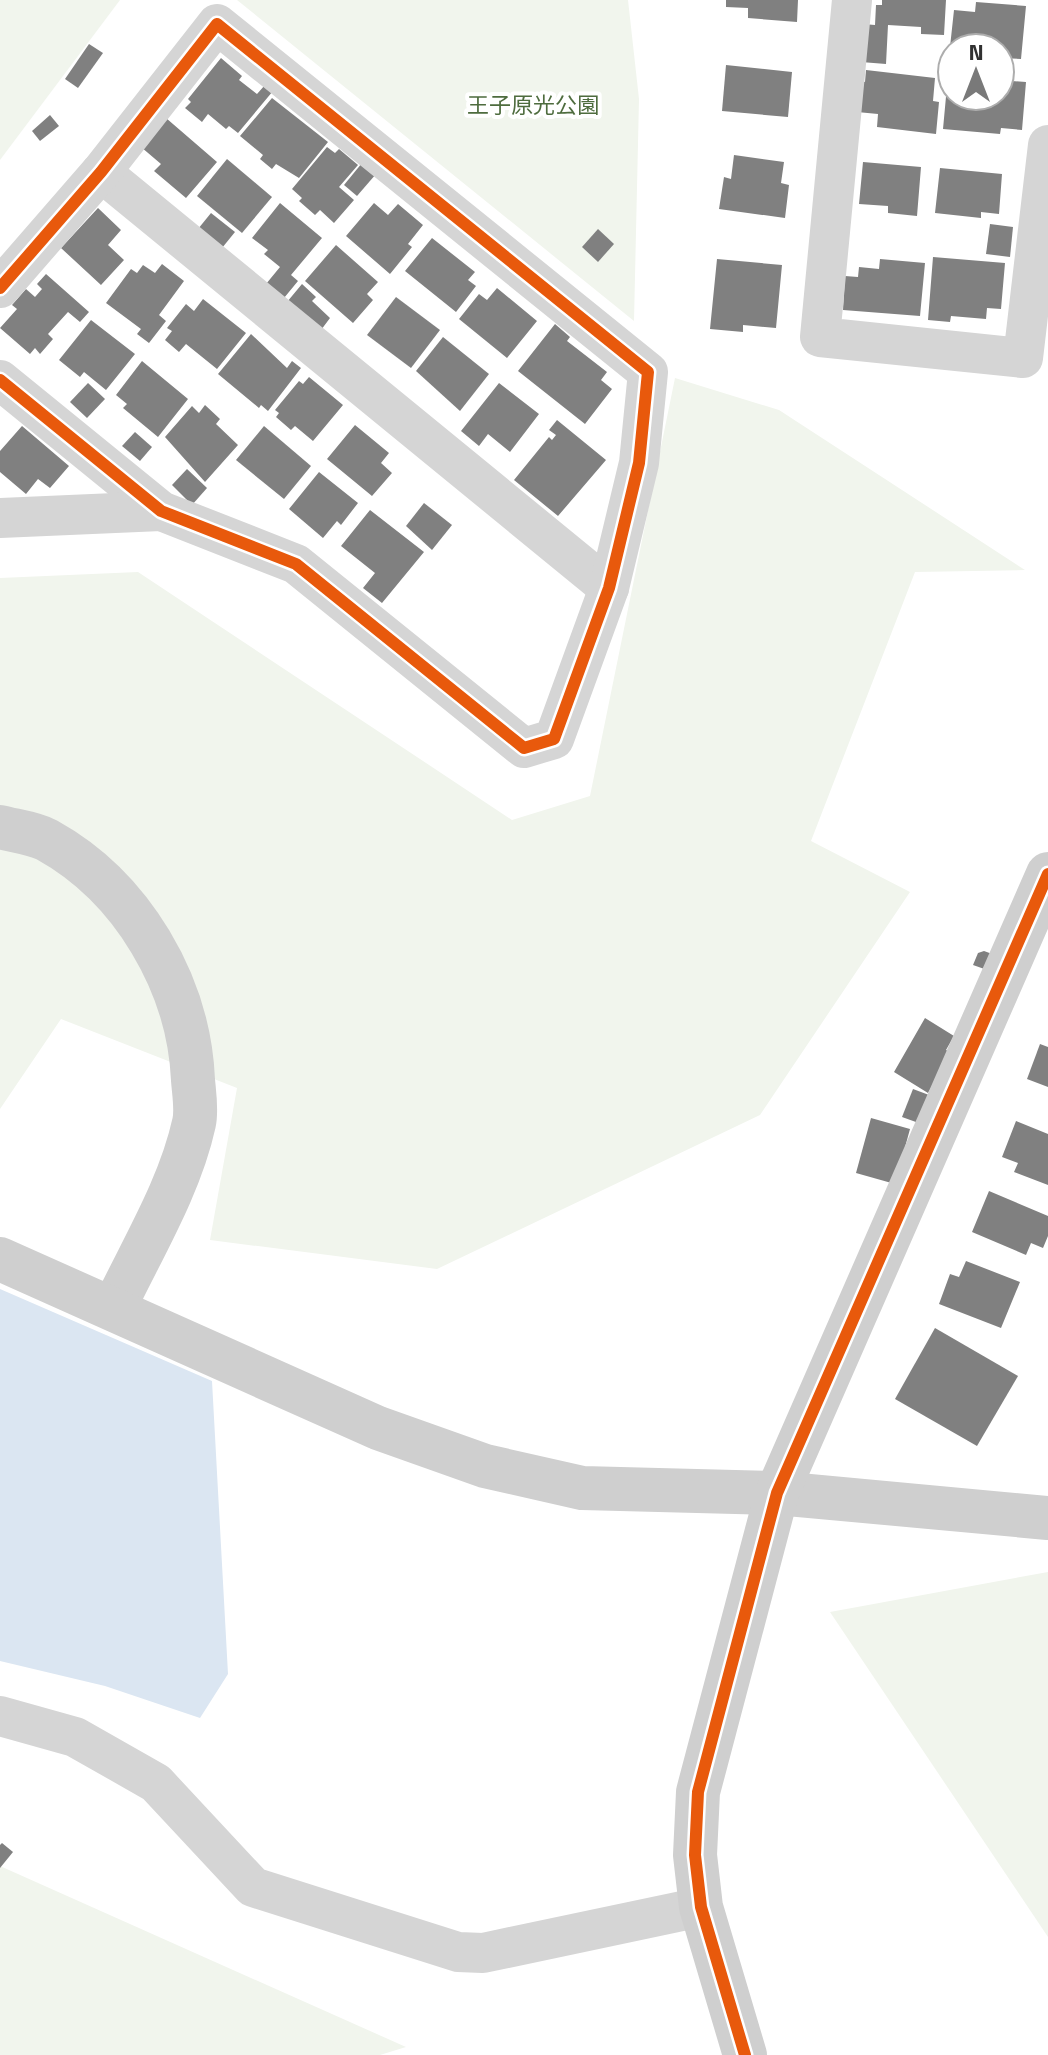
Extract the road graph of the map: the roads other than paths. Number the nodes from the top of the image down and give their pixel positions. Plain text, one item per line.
1 (852, 0) edge
2 (1048, 145) edge
3 (101, 172) junction
4 (0, 288) edge
5 (0, 380) edge
6 (161, 511) junction
7 (0, 518) edge
8 (609, 588) junction
9 (0, 827) edge
10 (1048, 874) edge
11 (0, 1259) edge
12 (114, 1308) junction
13 (777, 1493) junction
14 (1048, 1518) edge
15 (0, 1716) edge
16 (701, 1907) junction
17 (745, 2055) edge

1 - 2 street
3 - 4 street
3 - 8 street
3 - 8 street
5 - 6 street
6 - 7 street
6 - 8 street
9 - 12 street
10 - 13 street
11 - 12 street
12 - 13 street
13 - 14 street
13 - 16 street
15 - 16 street
16 - 17 street

